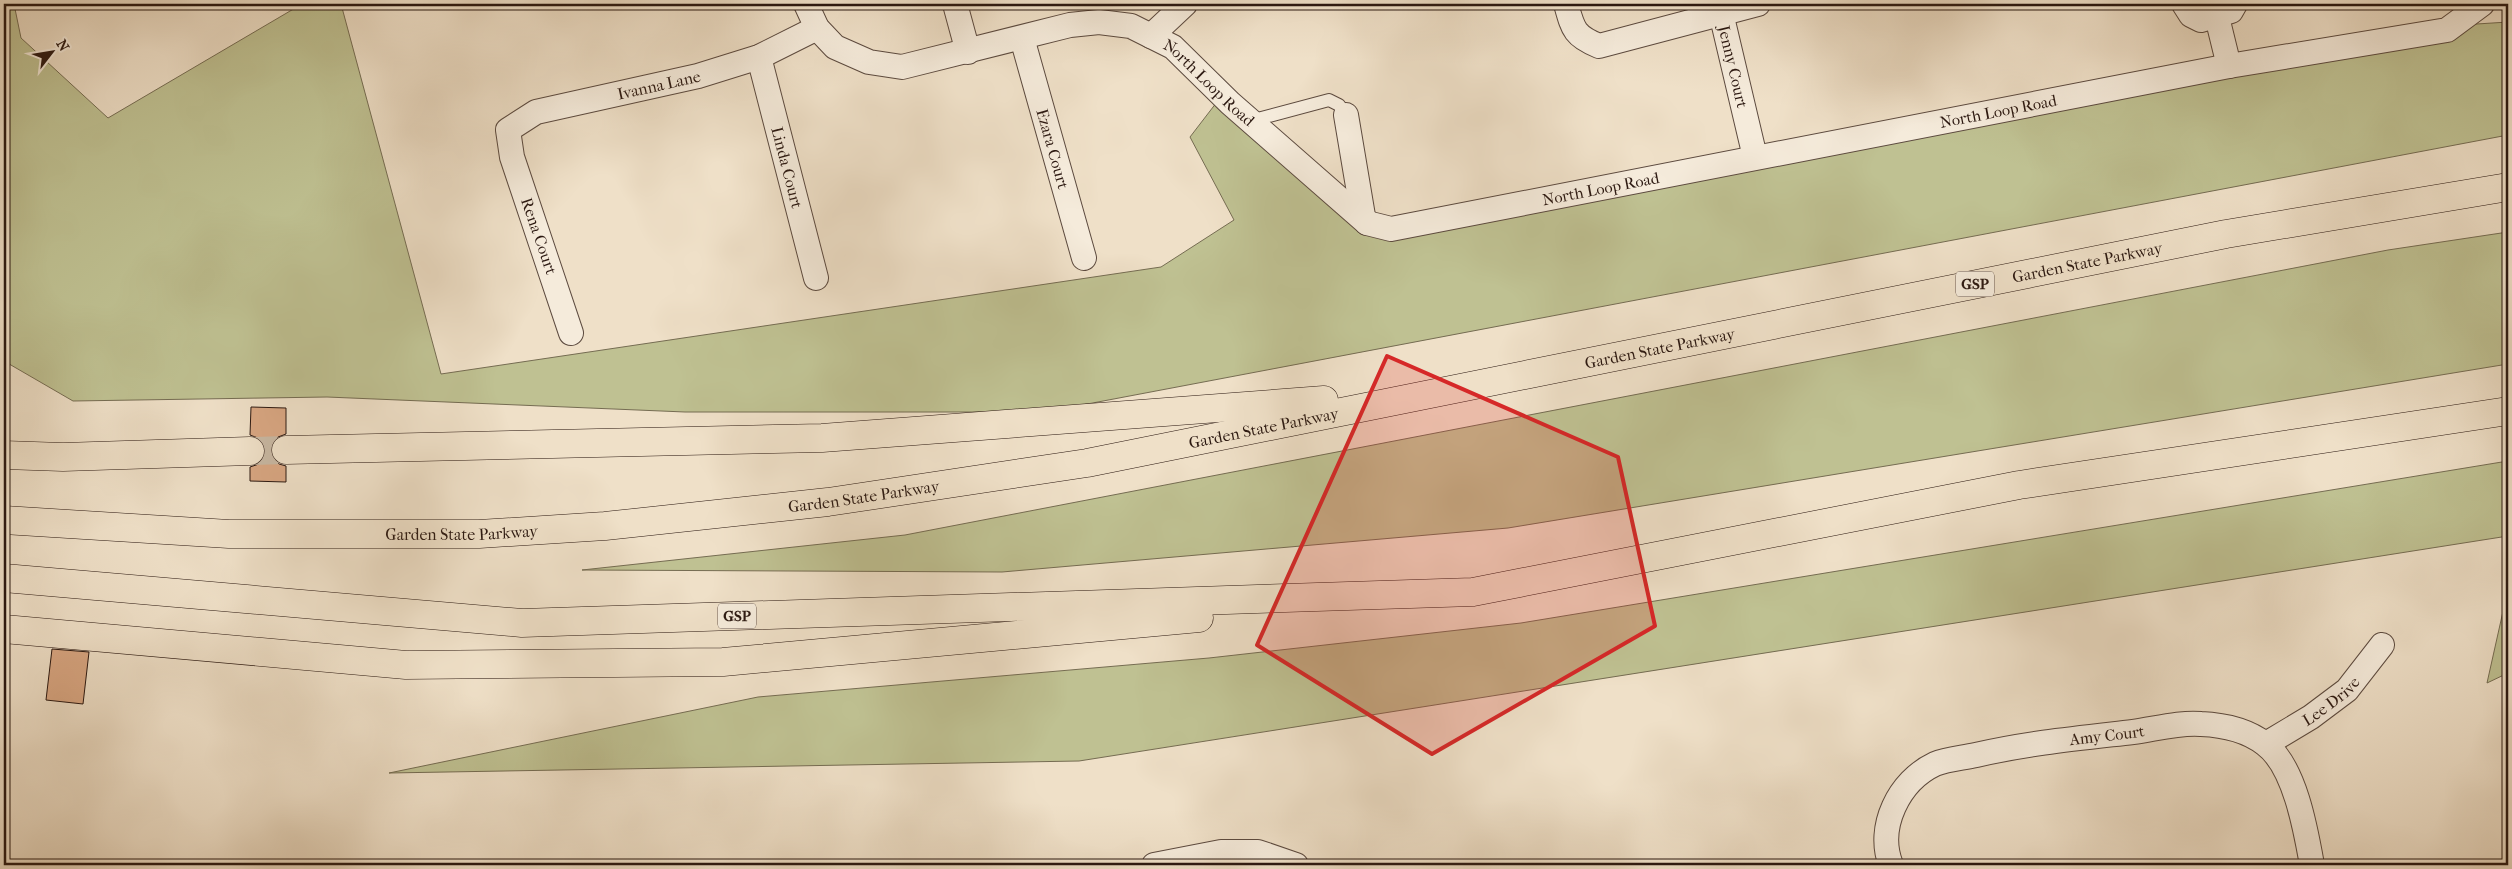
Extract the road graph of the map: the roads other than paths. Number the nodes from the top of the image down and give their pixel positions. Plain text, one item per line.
1 (806, 4) edge
2 (955, 4) edge
3 (1186, 4) edge
4 (1566, 4) edge
5 (1758, 4) edge
6 (2184, 4) edge
7 (2482, 4) edge
8 (2226, 10) edge
9 (1705, 12) edge
10 (816, 28) junction
11 (1151, 36) junction
12 (1022, 38) junction
13 (968, 52) junction
14 (759, 57) junction
15 (2229, 66) junction
16 (1346, 115) joint
17 (1250, 121) junction
18 (510, 139) joint
19 (1755, 157) junction
20 (2508, 188) edge
21 (1367, 223) junction
22 (1084, 258) dead end
23 (816, 278) dead end
24 (571, 333) dead end
25 (1442, 390) junction
26 (2508, 410) edge
27 (286, 450) tunnel mouth
28 (250, 451) tunnel mouth
29 (4, 455) edge
30 (4, 520) edge
31 (4, 578) edge
32 (1473, 592) junction
33 (4, 629) edge
34 (2382, 645) dead end
35 (2266, 744) junction
36 (1154, 865) edge
37 (1296, 865) edge
38 (1891, 865) edge
39 (2312, 865) edge

1 - 10 street, North Loop Road
2 - 13 street
3 - 11 street
4 - 9 street
5 - 9 street, Jenny Court
6 - 8 street
7 - 15 street, North Loop Road
8 - 15 street
9 - 19 street, Jenny Court
10 - 13 street, North Loop Road
10 - 14 street, Ivanna Lane
11 - 12 street, North Loop Road
11 - 17 street, North Loop Road
12 - 13 street, North Loop Road
12 - 22 street, Ezara Court
14 - 18 street, Ivanna Lane
14 - 23 street, Linda Court
15 - 19 street, North Loop Road
16 - 17 lane
16 - 21 street
17 - 21 street, North Loop Road
18 - 24 street, Rena Court
19 - 21 street, North Loop Road
20 - 25 highway, Garden State Parkway / GSP
25 - 27 highway
25 - 30 highway, Garden State Parkway / GSP
26 - 32 highway, GSP
28 - 29 highway
31 - 32 highway, GSP
32 - 33 highway
34 - 35 street, Lee Drive
35 - 38 street, Amy Court
35 - 39 street, Amy Court
36 - 37 street

